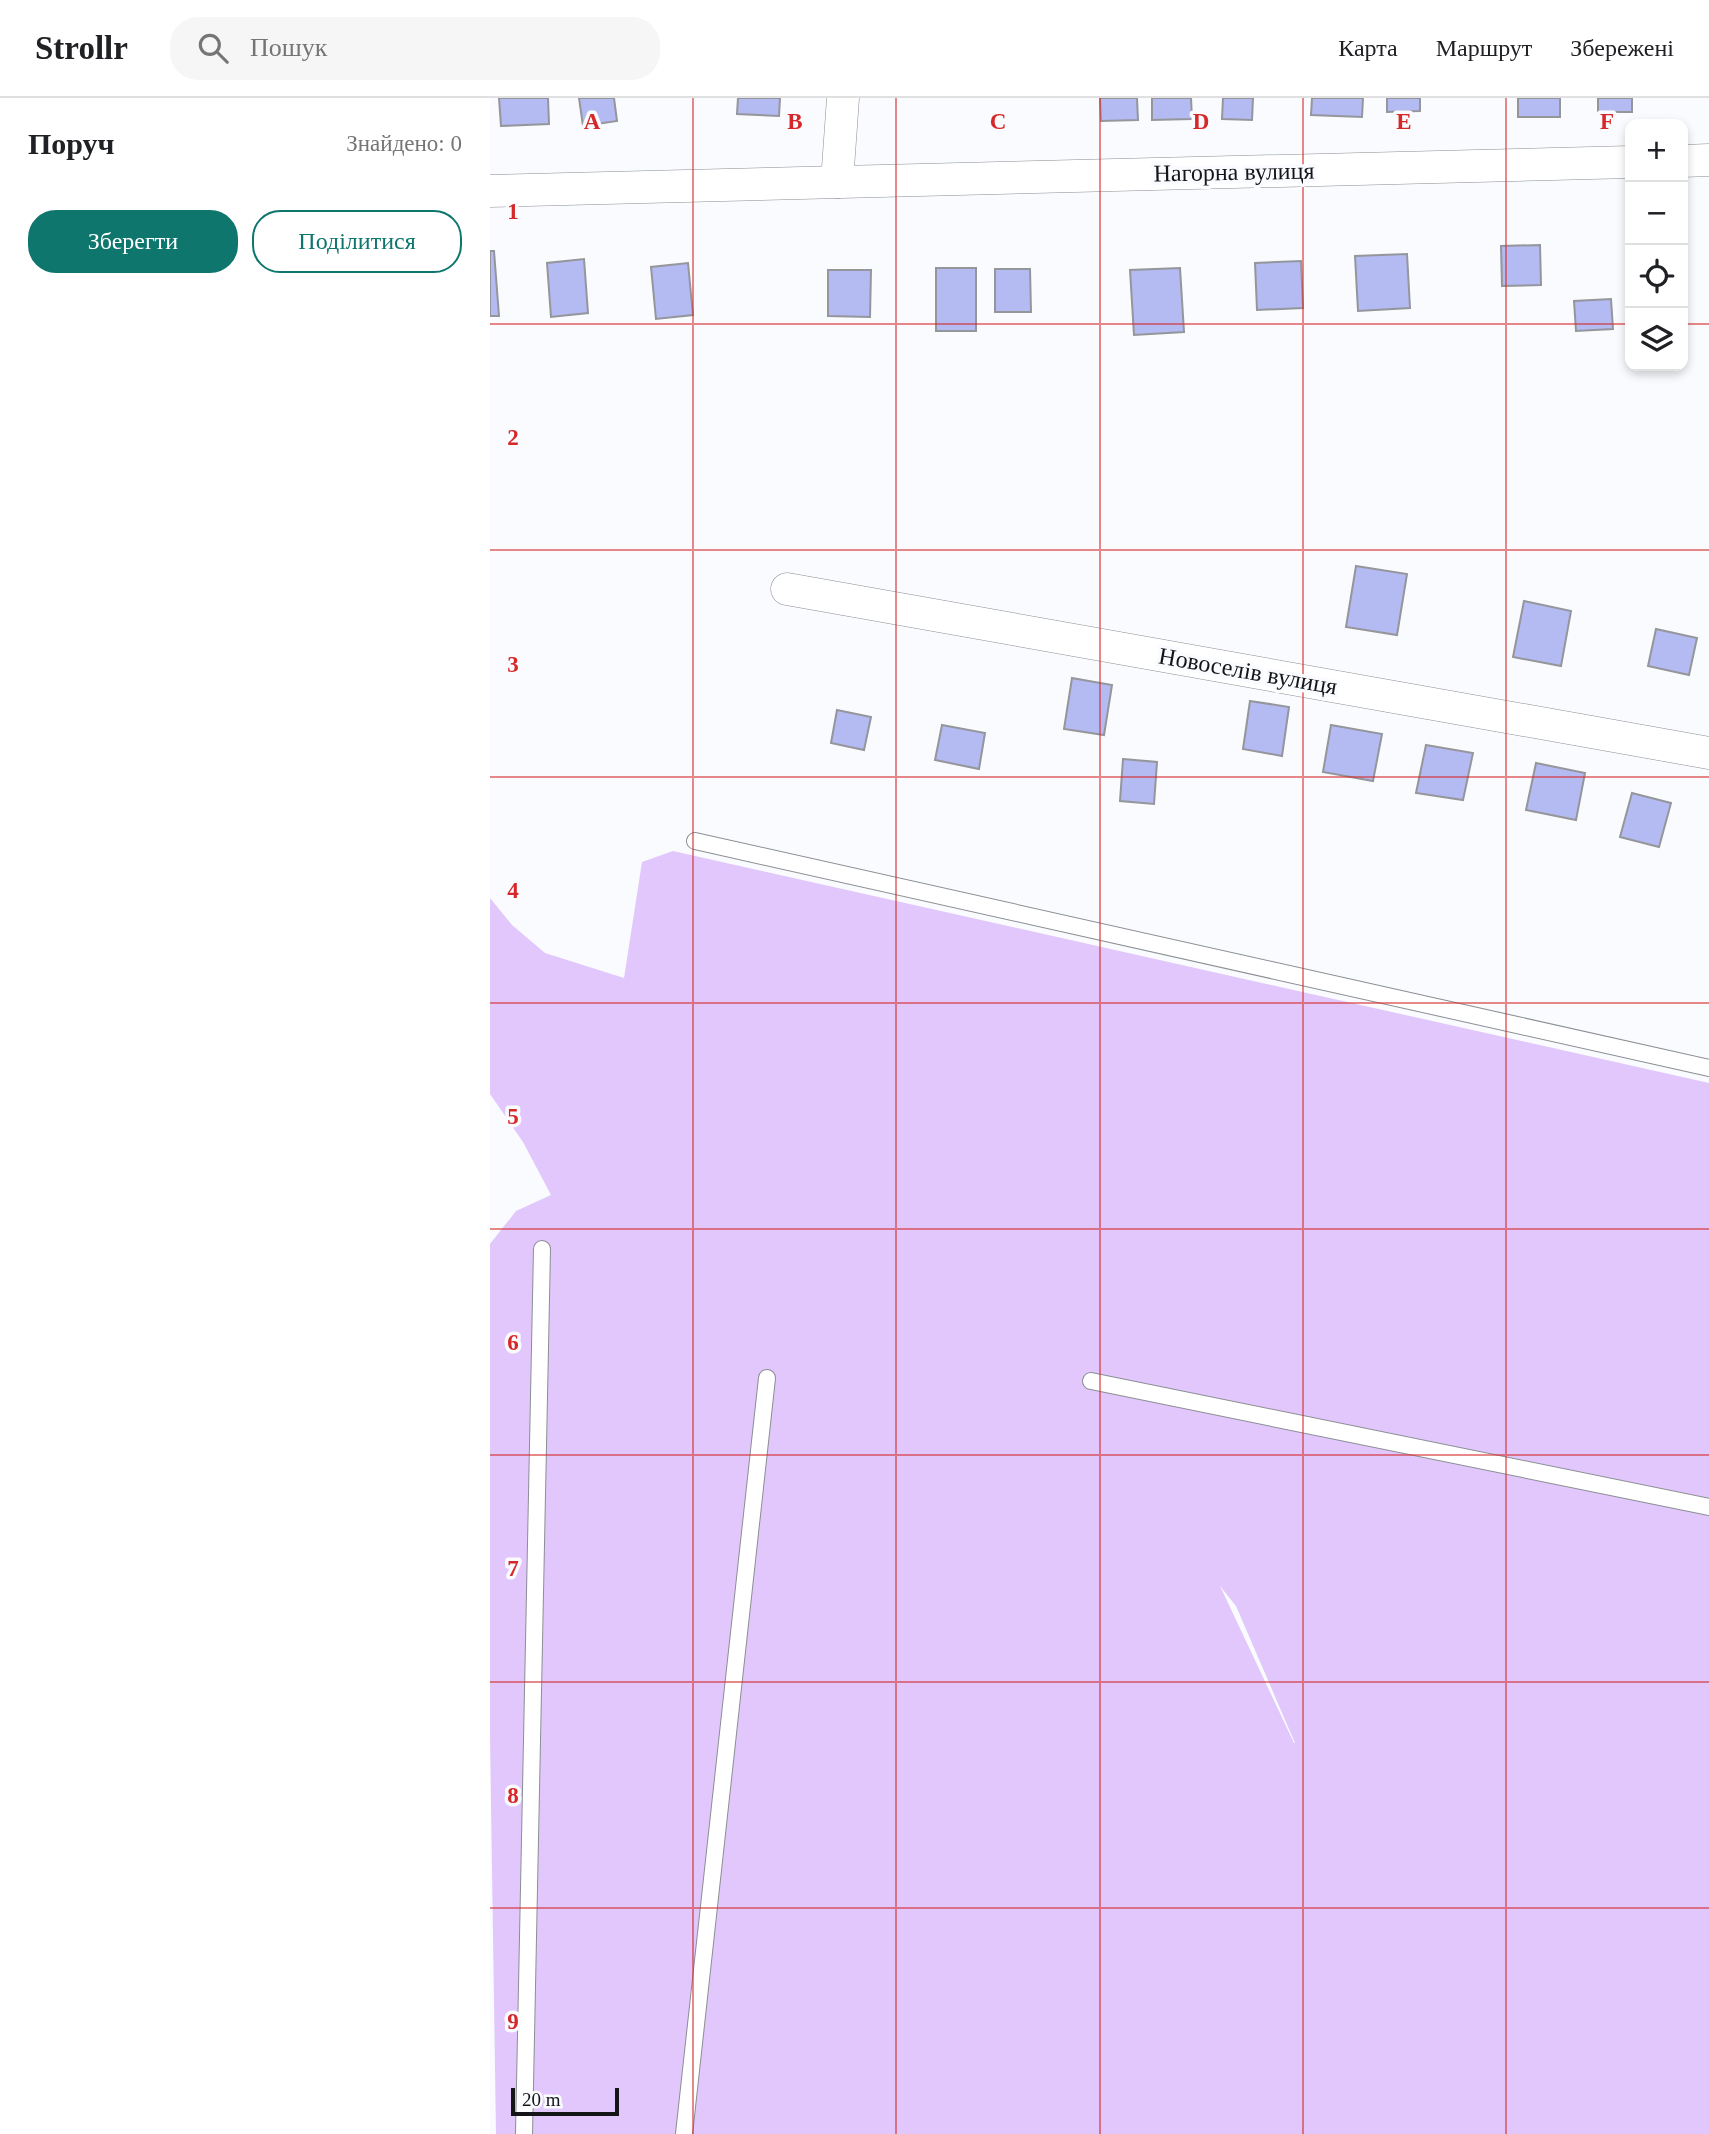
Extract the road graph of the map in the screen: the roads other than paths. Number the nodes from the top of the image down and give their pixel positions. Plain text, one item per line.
1 (843, 98) edge
2 (1709, 160) edge
3 (1688, 161) edge
4 (1625, 162) edge
5 (837, 182) junction
6 (490, 191) edge
7 (787, 589) dead end
8 (1709, 753) edge
9 (695, 841) dead end
10 (1709, 1068) edge
11 (542, 1249) dead end
12 (767, 1378) dead end
13 (1091, 1381) dead end
14 (1709, 1507) edge
15 (524, 2134) edge
16 (684, 2134) edge

1 - 5 street
2 - 3 street
4 - 5 street, Нагорна вулиця
5 - 6 street, Нагорна вулиця
7 - 8 street, Новоселів вулиця
9 - 10 lane
11 - 15 lane
12 - 16 lane
13 - 14 lane

